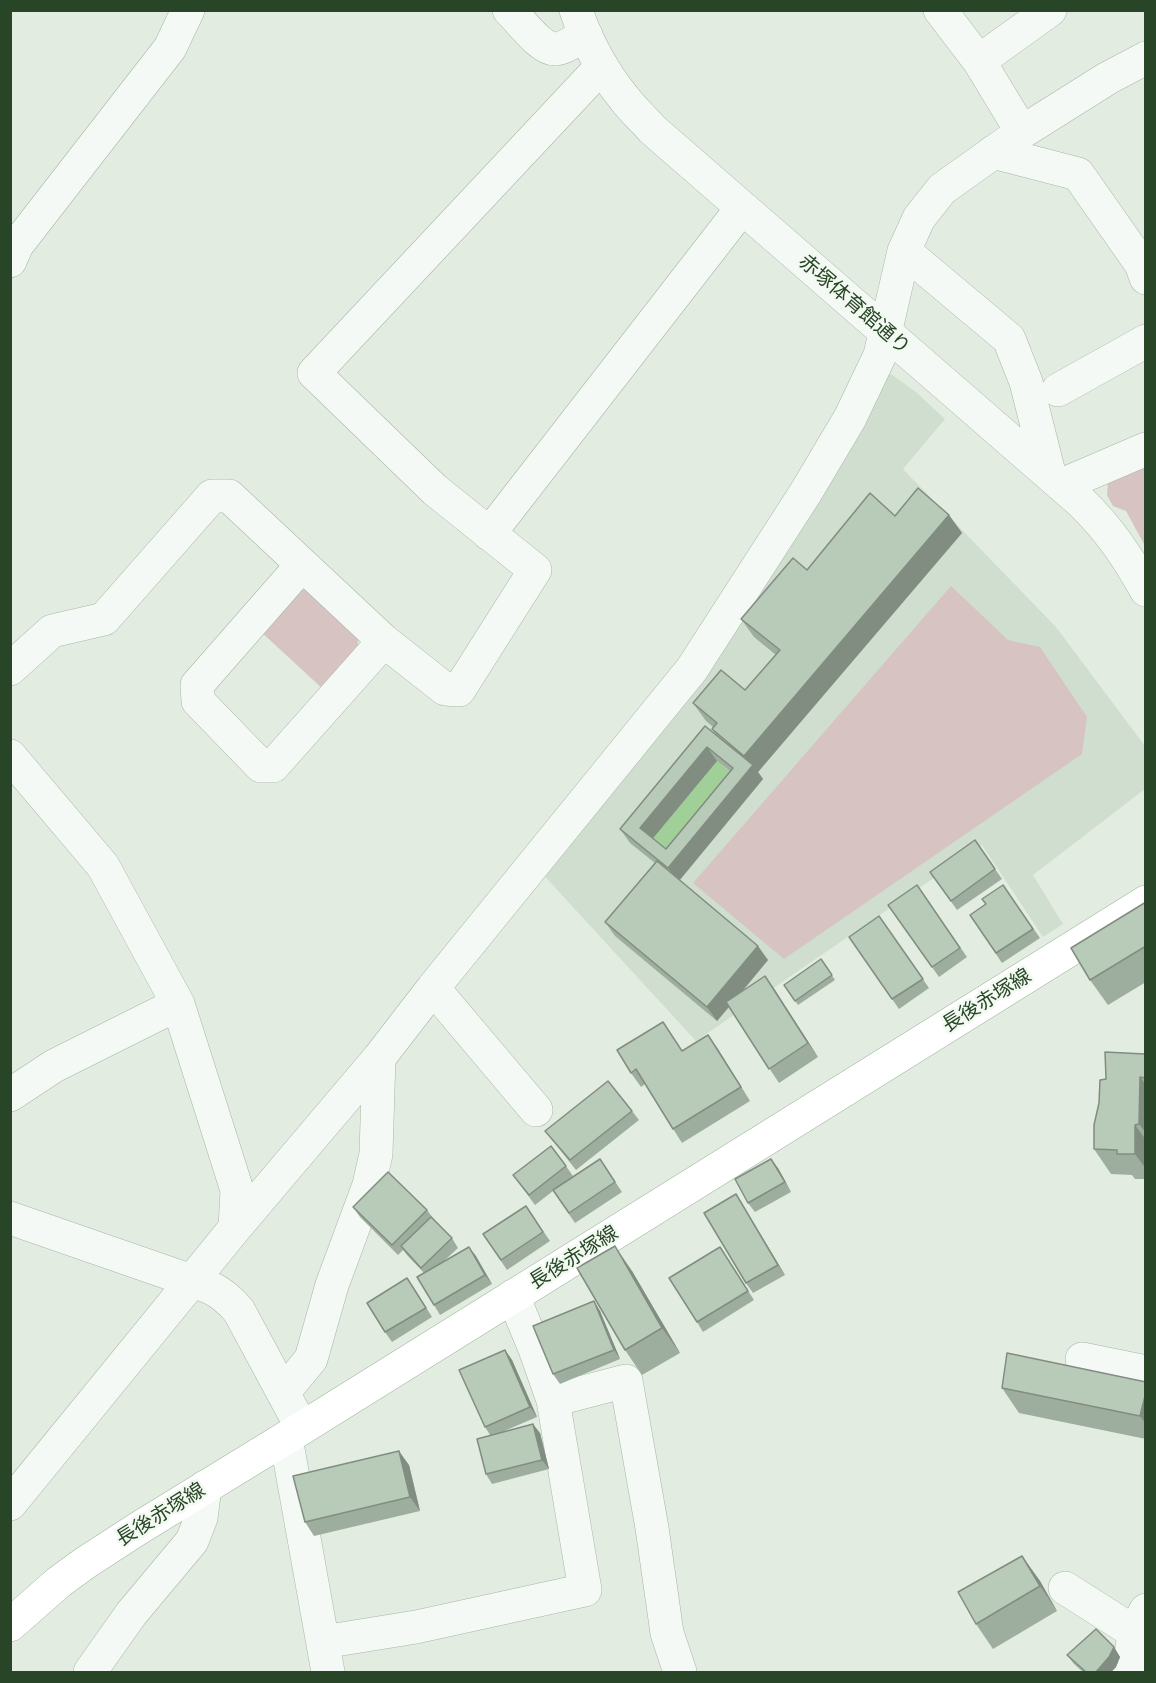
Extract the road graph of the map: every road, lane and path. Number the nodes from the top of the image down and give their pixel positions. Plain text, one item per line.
1 (188, 10) edge
2 (509, 10) edge
3 (940, 10) edge
4 (1050, 10) edge
5 (581, 23) edge
6 (1146, 58) edge
7 (979, 61) junction
8 (602, 66) junction
9 (1022, 132) junction
10 (993, 152) junction
11 (742, 208) junction
12 (904, 251) junction
13 (10, 261) edge
14 (1146, 278) edge
15 (886, 332) junction
16 (1146, 341) edge
17 (1040, 385) junction
18 (1146, 449) edge
19 (1056, 479) junction
20 (489, 534) junction
21 (303, 565) junction
22 (1146, 590) edge
23 (384, 641) junction
24 (10, 669) edge
25 (13, 766) edge
26 (1146, 902) edge
27 (433, 988) junction
28 (178, 1004) junction
29 (379, 1058) junction
30 (10, 1095) edge
31 (536, 1110) dead end
32 (10, 1218) edge
33 (235, 1228) junction
34 (192, 1281) junction
35 (513, 1296) junction
36 (1082, 1359) dead end
37 (1146, 1372) edge
38 (283, 1393) junction
39 (553, 1400) junction
40 (294, 1433) junction
41 (205, 1487) junction
42 (10, 1504) edge
43 (1065, 1588) dead end
44 (1140, 1621) edge
45 (10, 1625) edge
46 (326, 1657) edge
47 (90, 1672) edge
48 (680, 1672) edge
49 (1129, 1672) edge

1 - 13 street
2 - 5 street
3 - 7 street
4 - 7 street
5 - 8 street, 赤塚体育館通り
6 - 9 street
7 - 9 street
8 - 11 street, 赤塚体育館通り
8 - 20 street
9 - 10 street
10 - 12 street
10 - 14 street
11 - 15 street, 赤塚体育館通り
11 - 20 street
12 - 15 street
12 - 17 street
15 - 19 street, 赤塚体育館通り
15 - 27 street
16 - 17 street
17 - 19 street
18 - 19 street
19 - 22 street, 赤塚体育館通り
20 - 23 street
21 - 23 street
21 - 23 street
21 - 24 street
25 - 28 street
26 - 35 main road, 長後赤塚線
27 - 29 street
27 - 31 street
28 - 30 street
28 - 33 street
29 - 33 street
29 - 38 street
32 - 34 street
33 - 34 street
34 - 38 street
34 - 42 street
35 - 39 street
35 - 40 main road, 長後赤塚線
36 - 37 street
38 - 40 street
39 - 46 street
39 - 48 street
40 - 41 main road, 長後赤塚線
40 - 46 street
41 - 45 main road, 長後赤塚線
41 - 47 street
43 - 44 street
44 - 49 street

